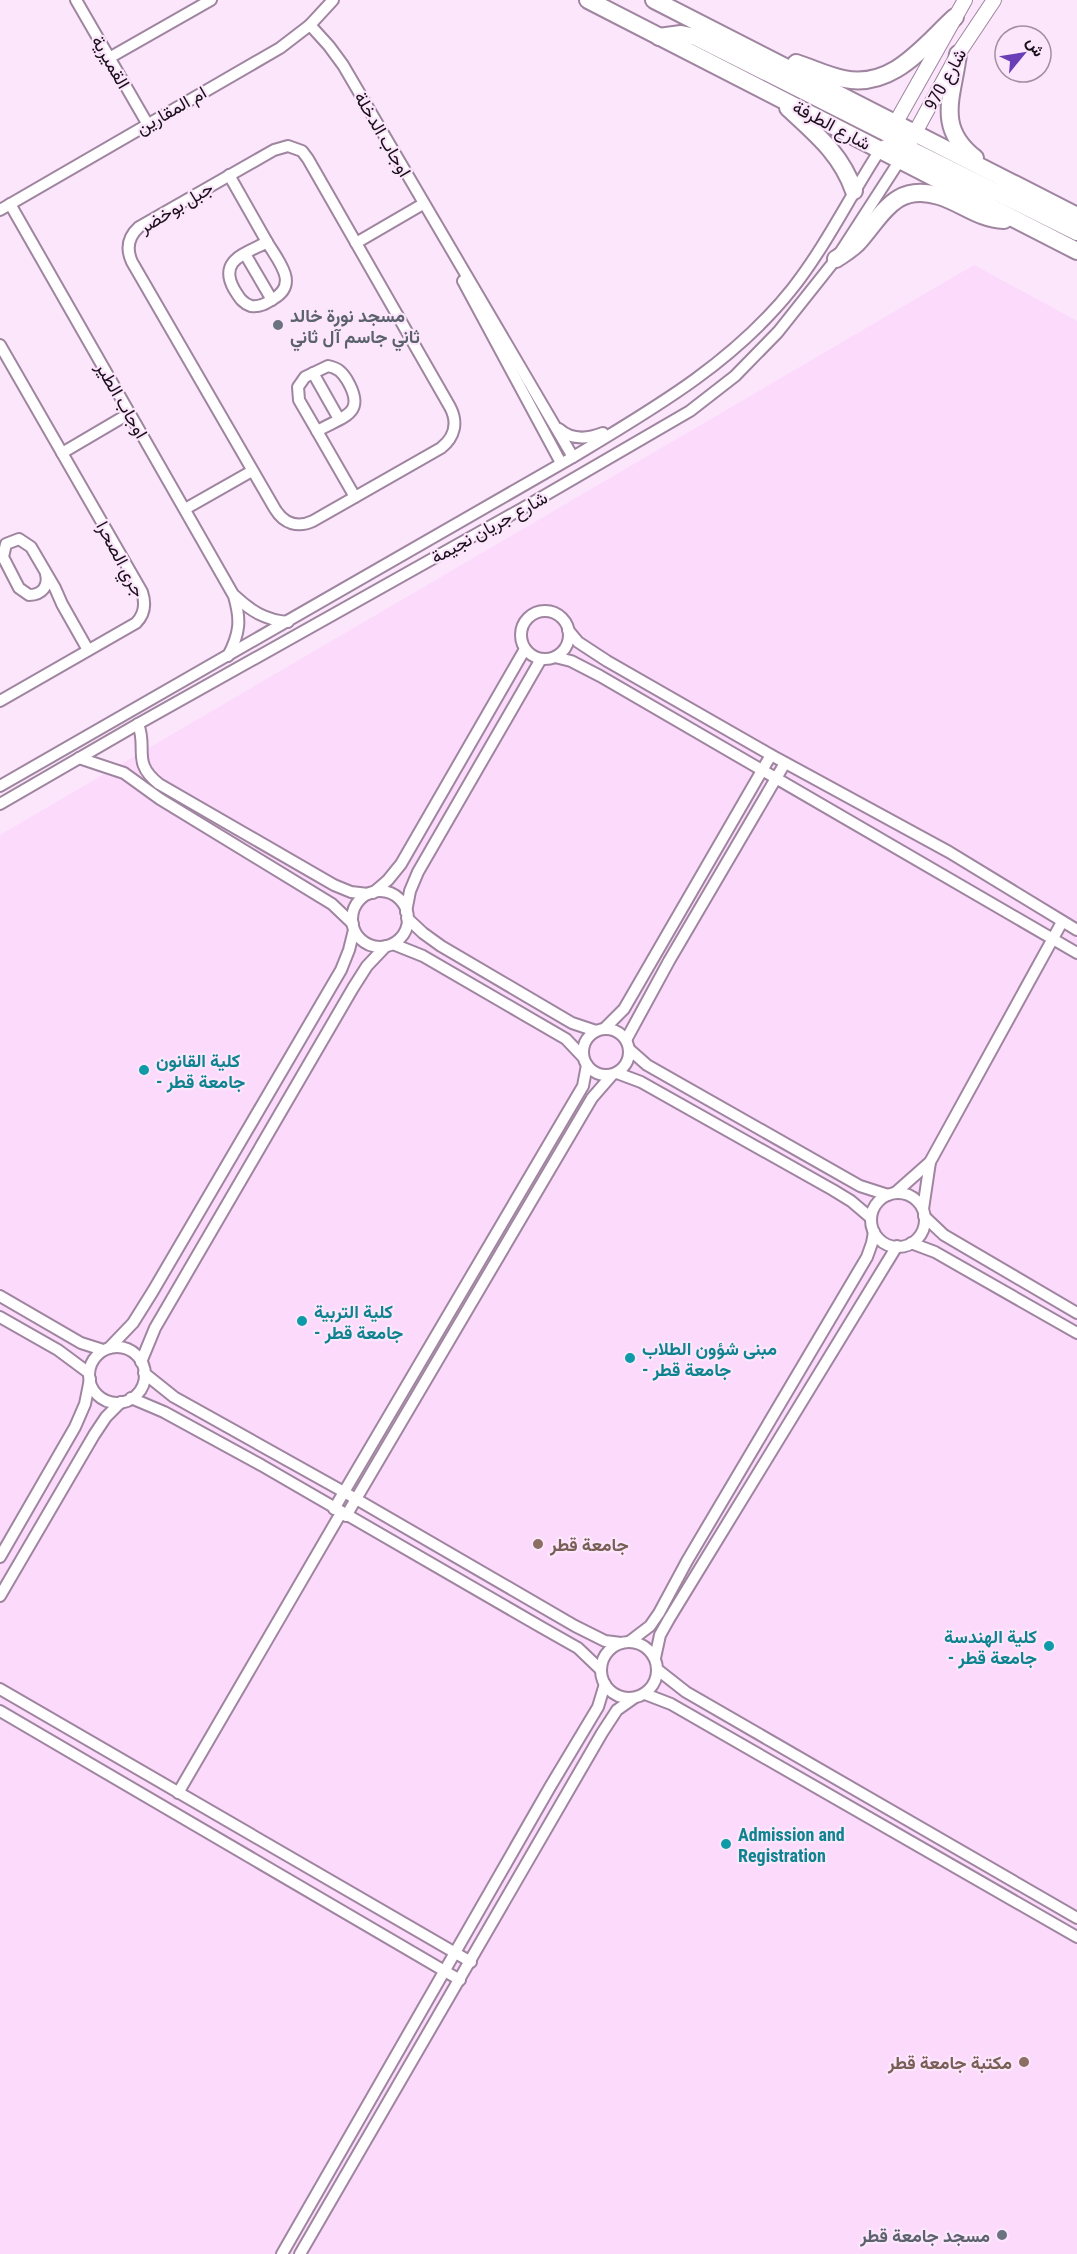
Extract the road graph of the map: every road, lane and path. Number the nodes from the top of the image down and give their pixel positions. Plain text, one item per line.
1 (76, 0) edge
2 (211, 0) edge
3 (333, 0) edge
4 (588, 0) edge
5 (654, 0) edge
6 (965, 0) edge
7 (994, 0) edge
8 (955, 17) junction
9 (310, 25) junction
10 (659, 37) junction
11 (753, 49) junction
12 (958, 54) junction
13 (109, 58) junction
14 (772, 94) junction
15 (147, 123) junction
16 (892, 129) junction
17 (907, 147) junction
18 (880, 150) junction
19 (982, 169) junction
20 (230, 176) junction
21 (854, 191) junction
22 (423, 204) junction
23 (5, 207) edge
24 (1077, 216) edge
25 (1014, 219) junction
26 (1077, 232) edge
27 (267, 242) junction
28 (356, 243) junction
29 (449, 248) junction
30 (1077, 250) edge
31 (245, 254) junction
32 (836, 259) junction
33 (272, 300) junction
34 (0, 345) edge
35 (313, 373) junction
36 (662, 404) junction
37 (130, 413) junction
38 (339, 419) junction
39 (554, 425) junction
40 (317, 430) junction
41 (62, 453) junction
42 (573, 457) junction
43 (561, 464) junction
44 (252, 471) junction
45 (355, 497) junction
46 (185, 509) junction
47 (46, 574) junction
48 (38, 594) junction
49 (234, 596) junction
50 (62, 604) junction
51 (288, 622) junction
52 (568, 630) junction
53 (525, 649) junction
54 (88, 650) junction
55 (228, 656) junction
56 (555, 657) junction
57 (541, 659) junction
58 (0, 701) edge
59 (138, 724) junction
60 (771, 755) junction
61 (79, 758) junction
62 (785, 763) junction
63 (762, 771) junction
64 (776, 778) junction
65 (0, 786) edge
66 (0, 804) edge
67 (245, 835) junction
68 (238, 847) junction
69 (274, 850) junction
70 (267, 864) junction
71 (703, 871) junction
72 (717, 879) junction
73 (370, 893) junction
74 (407, 915) junction
75 (1062, 922) junction
76 (353, 927) junction
77 (1077, 930) edge
78 (1054, 939) junction
79 (389, 945) junction
80 (1077, 953) edge
81 (656, 955) junction
82 (669, 961) junction
83 (600, 1030) junction
84 (628, 1045) junction
85 (585, 1061) junction
86 (614, 1074) junction
87 (930, 1162) junction
88 (891, 1194) junction
89 (923, 1212) junction
90 (871, 1218) junction
91 (874, 1232) junction
92 (911, 1243) junction
93 (897, 1246) junction
94 (463, 1289) junction
95 (0, 1296) edge
96 (475, 1296) junction
97 (1062, 1305) junction
98 (16, 1306) junction
99 (1077, 1313) edge
100 (4, 1319) edge
101 (1053, 1319) junction
102 (1077, 1333) edge
103 (106, 1349) junction
104 (143, 1368) junction
105 (413, 1374) junction
106 (89, 1376) junction
107 (424, 1383) junction
108 (126, 1400) junction
109 (344, 1492) junction
110 (356, 1499) junction
111 (340, 1512) junction
112 (0, 1557) edge
113 (0, 1596) edge
114 (650, 1626) junction
115 (661, 1633) junction
116 (625, 1642) junction
117 (655, 1658) junction
118 (601, 1670) junction
119 (658, 1670) junction
120 (605, 1684) junction
121 (0, 1689) edge
122 (645, 1694) junction
123 (634, 1698) junction
124 (0, 1711) edge
125 (587, 1726) junction
126 (601, 1735) junction
127 (177, 1792) junction
128 (160, 1803) junction
129 (176, 1812) junction
130 (510, 1858) junction
131 (525, 1868) junction
132 (324, 1876) junction
133 (314, 1893) junction
134 (1077, 1917) edge
135 (469, 1929) junction
136 (1077, 1937) edge
137 (484, 1938) junction
138 (456, 1953) junction
139 (471, 1962) junction
140 (446, 1971) junction
141 (460, 1980) junction
142 (282, 2254) edge
143 (300, 2254) edge

1 - 13 street, القميرية
2 - 13 street
3 - 9 street, ام المقارين
4 - 10 main road, شارع الطرفة
5 - 11 main road, شارع الطرفة
6 - 8 main road, شارع 970
7 - 12 main road, شارع 970
8 - 11 main road
8 - 16 main road, شارع 970
9 - 15 street, ام المقارين
9 - 22 street, اوجاب الدخلة
10 - 14 main road, شارع الطرفة
10 - 16 main road
11 - 16 main road, شارع الطرفة
12 - 17 main road, شارع 970
12 - 19 main road
13 - 15 street, القميرية
14 - 18 main road, شارع الطرفة
14 - 21 main road
15 - 23 street, ام المقارين
16 - 17 main road
16 - 18 main road, شارع 970
17 - 18 main road
17 - 19 main road
17 - 25 main road
17 - 26 main road
17 - 32 street, شارع جريان نجيمة
18 - 21 street, شارع جريان نجيمة
19 - 24 main road
20 - 27 street
20 - 28 street, جبل بوخضر
20 - 44 street, جبل بوخضر
21 - 36 street, شارع جريان نجيمة
22 - 28 street
22 - 29 street, اوجاب الدخلة
23 - 37 street, اوجاب الطير
25 - 30 main road
25 - 32 main road
27 - 31 street
27 - 33 street
28 - 45 street, جبل بوخضر
29 - 39 street, اوجاب الدخلة
29 - 43 street, اوجاب الدخلة
31 - 33 street
31 - 33 street
32 - 59 street, شارع جريان نجيمة
34 - 41 street, جري الصحرا
35 - 38 street
35 - 38 street
35 - 40 street
36 - 39 street
36 - 42 street, شارع جريان نجيمة
37 - 41 street
37 - 46 street, اوجاب الطير
38 - 40 street
39 - 42 street, اوجاب الدخلة
40 - 45 street
41 - 54 street, جري الصحرا
42 - 43 street, شارع جريان نجيمة
43 - 51 street, شارع جريان نجيمة
44 - 45 street, جبل بوخضر
44 - 46 street
46 - 49 street, اوجاب الطير
47 - 48 street
47 - 48 street
47 - 50 street
48 - 50 street
49 - 51 street, اوجاب الطير
49 - 55 street, اوجاب الطير
50 - 54 street
51 - 55 street, شارع جريان نجيمة
52 - 53 street
52 - 56 street
52 - 60 street
53 - 57 street
53 - 73 street
54 - 58 street, جري الصحرا
55 - 65 street, شارع جريان نجيمة
56 - 57 street
56 - 63 street
57 - 74 street
59 - 61 street, شارع جريان نجيمة
59 - 67 street
60 - 62 street
60 - 63 street
61 - 66 street, شارع جريان نجيمة
61 - 68 street
62 - 64 street
62 - 75 street
63 - 64 street
63 - 71 street
64 - 72 street
64 - 78 street
67 - 68 street
67 - 69 street
68 - 70 street
69 - 70 street
69 - 73 street
70 - 76 street
71 - 72 street
71 - 81 street
72 - 82 street
73 - 74 street
73 - 76 street
74 - 79 street
74 - 83 street
75 - 77 street
75 - 78 street
76 - 79 street
76 - 103 street
78 - 80 street
78 - 87 street
79 - 85 street
79 - 104 street
81 - 82 street
81 - 83 street
82 - 84 street
83 - 84 street
83 - 85 street
84 - 86 street
84 - 88 street
85 - 86 street
85 - 94 street
86 - 90 street
86 - 96 street
87 - 88 street
87 - 89 street
88 - 89 street
88 - 90 street
89 - 92 street
89 - 97 street
90 - 91 street
91 - 93 street
91 - 114 street
92 - 93 street
92 - 101 street
93 - 115 street
94 - 96 street
94 - 105 street
95 - 98 street
96 - 107 street
97 - 99 street
97 - 101 street
98 - 100 street
98 - 103 street
100 - 106 street
101 - 102 street
103 - 104 street
103 - 106 street
104 - 108 street
104 - 109 street
105 - 107 street
105 - 109 street
106 - 108 street
106 - 112 street
107 - 110 street
108 - 111 street
108 - 113 street
109 - 110 street
109 - 111 street
110 - 111 street
110 - 116 street
111 - 118 street
111 - 127 street
114 - 115 street
114 - 116 street
115 - 117 street
116 - 117 street
116 - 118 street
117 - 119 street
118 - 120 street
119 - 122 street
119 - 134 street
120 - 123 street
120 - 125 street
121 - 127 street
122 - 123 street
122 - 136 street
123 - 126 street
124 - 128 street
125 - 126 street
125 - 130 street
126 - 131 street
127 - 128 street
127 - 129 street
127 - 132 street
128 - 129 street
129 - 133 street
130 - 131 street
130 - 135 street
131 - 137 street
132 - 133 street
132 - 138 street
133 - 140 street
135 - 137 street
135 - 138 street
137 - 139 street
138 - 139 street
138 - 140 street
139 - 141 street
140 - 141 street
140 - 142 street
141 - 143 street

